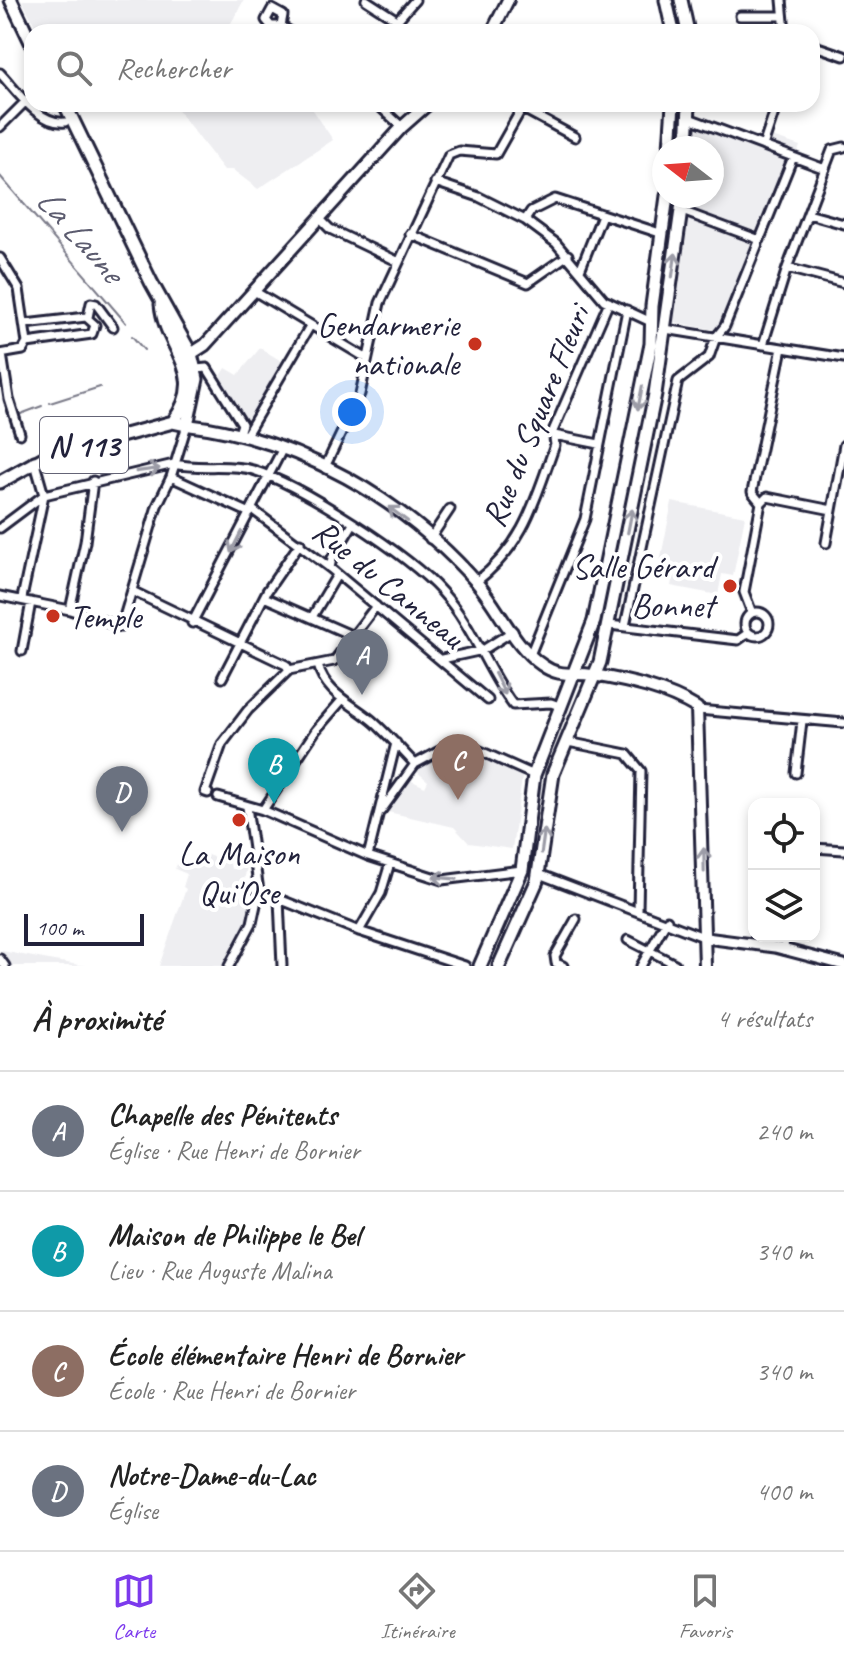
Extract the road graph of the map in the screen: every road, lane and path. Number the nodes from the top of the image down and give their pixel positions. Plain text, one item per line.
1 (11, 0) edge
2 (366, 0) edge
3 (415, 0) edge
4 (508, 0) edge
5 (666, 0) edge
6 (681, 0) edge
7 (782, 0) edge
8 (740, 16) dead end
9 (783, 16) junction
10 (397, 20) junction
11 (394, 24) edge
12 (496, 24) edge
13 (671, 24) edge
14 (686, 24) edge
15 (784, 24) edge
16 (24, 27) edge
17 (820, 48) edge
18 (844, 56) edge
19 (0, 73) edge
20 (24, 101) edge
21 (24, 103) edge
22 (39, 112) edge
23 (62, 112) edge
24 (66, 112) edge
25 (386, 112) edge
26 (419, 112) edge
27 (515, 112) edge
28 (529, 112) edge
29 (672, 112) edge
30 (689, 112) edge
31 (774, 112) edge
32 (689, 118) junction
33 (68, 120) junction
34 (0, 127) edge
35 (402, 127) junction
36 (671, 136) edge
37 (688, 136) edge
38 (575, 137) dead end
39 (763, 146) junction
40 (844, 147) edge
41 (793, 157) junction
42 (825, 169) junction
43 (435, 182) junction
44 (666, 208) edge
45 (682, 208) edge
46 (682, 211) junction
47 (808, 214) junction
48 (602, 215) junction
49 (320, 219) junction
50 (525, 220) junction
51 (844, 224) edge
52 (410, 234) junction
53 (663, 234) junction
54 (760, 240) junction
55 (568, 255) junction
56 (0, 258) edge
57 (397, 261) junction
58 (787, 268) junction
59 (580, 270) junction
60 (844, 283) edge
61 (254, 291) junction
62 (609, 302) junction
63 (627, 310) junction
64 (88, 317) junction
65 (651, 322) junction
66 (25, 324) junction
67 (310, 326) junction
68 (113, 327) dead end
69 (660, 335) junction
70 (716, 337) junction
71 (27, 343) junction
72 (763, 345) junction
73 (782, 348) junction
74 (1, 354) edge
75 (187, 355) junction
76 (366, 358) junction
77 (844, 358) edge
78 (196, 369) junction
79 (173, 422) junction
80 (185, 429) junction
81 (20, 434) dead end
82 (243, 434) junction
83 (554, 435) junction
84 (599, 444) junction
85 (844, 445) edge
86 (283, 448) junction
87 (34, 460) junction
88 (174, 464) junction
89 (326, 465) junction
90 (171, 477) junction
91 (269, 477) junction
92 (93, 481) junction
93 (0, 482) edge
94 (44, 495) junction
95 (761, 503) junction
96 (450, 509) dead end
97 (832, 510) junction
98 (251, 512) junction
99 (353, 524) junction
100 (0, 528) edge
101 (430, 539) junction
102 (300, 543) junction
103 (826, 543) dead end
104 (330, 568) junction
105 (337, 575) junction
106 (476, 582) junction
107 (132, 591) junction
108 (0, 596) edge
109 (264, 597) junction
110 (22, 598) junction
111 (31, 602) junction
112 (376, 606) junction
113 (70, 610) junction
114 (752, 613) junction
115 (312, 617) junction
116 (193, 621) junction
117 (594, 621) junction
118 (609, 625) junction
119 (625, 626) junction
120 (513, 631) junction
121 (748, 633) junction
122 (353, 636) junction
123 (241, 645) junction
124 (483, 650) junction
125 (22, 651) dead end
126 (530, 655) junction
127 (442, 659) junction
128 (318, 665) junction
129 (289, 670) junction
130 (575, 673) junction
131 (595, 675) junction
132 (222, 678) dead end
133 (342, 700) junction
134 (488, 700) dead end
135 (562, 707) junction
136 (698, 710) junction
137 (802, 721) junction
138 (844, 723) edge
139 (568, 742) junction
140 (396, 743) junction
141 (415, 764) junction
142 (796, 773) dead end
143 (534, 775) junction
144 (206, 793) dead end
145 (218, 797) dead end
146 (247, 807) junction
147 (263, 810) junction
148 (381, 811) junction
149 (820, 848) edge
150 (844, 850) edge
151 (368, 856) junction
152 (390, 863) junction
153 (522, 870) junction
154 (539, 874) junction
155 (259, 891) junction
156 (279, 899) junction
157 (638, 910) junction
158 (576, 919) dead end
159 (667, 920) junction
160 (359, 931) junction
161 (706, 938) junction
162 (628, 940) dead end
163 (785, 942) edge
164 (784, 950) junction
165 (649, 951) junction
166 (0, 959) edge
167 (675, 964) dead end
168 (844, 965) edge
169 (5, 966) edge
170 (229, 966) edge
171 (282, 966) edge
172 (465, 966) edge
173 (480, 966) edge
174 (499, 966) edge
175 (563, 966) edge
176 (641, 966) edge
177 (705, 966) edge

1 - 16 main road
2 - 10 street
3 - 10 street
4 - 12 main road
5 - 13 main road
6 - 14 main road
7 - 9 street
8 - 9 street
9 - 15 street
10 - 11 street
17 - 18 street
19 - 20 street
21 - 34 street
22 - 33 street
23 - 33 main road, N 113
24 - 33 main road, N 113
25 - 35 street
26 - 35 main road
27 - 43 street
28 - 38 street
29 - 36 main road
30 - 32 main road
31 - 39 street
32 - 37 main road
32 - 39 street
33 - 75 main road, N 113
35 - 49 main road
39 - 41 street
40 - 42 street
41 - 42 street
41 - 54 street
42 - 47 street
43 - 50 street
43 - 52 street
44 - 53 main road
45 - 46 main road
46 - 54 street
69 -> 46 main road
47 - 51 street
47 - 58 street
48 - 50 street
48 - 53 street
48 - 59 street
49 - 57 street
49 - 61 main road
50 - 55 street
52 - 55 street
52 - 57 street
53 - 65 main road
54 - 70 street
55 - 59 street
56 - 66 street
57 - 76 street
58 - 60 street
58 - 72 street
59 - 62 street
61 - 67 street
61 - 75 main road
62 - 63 street
62 - 83 street, Rue du Square Fleuri
63 - 65 street
63 - 84 street
64 - 66 street
64 - 68 street
64 - 71 street
65 - 69 main road
66 - 71 street
67 - 76 street
67 - 82 street
69 - 70 street
69 -> 117 main road
118 -> 69 main road
70 - 72 street
70 - 119 street
71 - 74 street
72 - 73 street
73 - 77 street
73 - 95 street
74 - 81 street
75 - 78 main road, N 113
75 - 79 main road, N 113
76 - 89 street
78 - 80 main road, N 113
78 - 82 street
79 - 80 main road, N 113
79 - 87 main road, N 113
80 - 82 main road
80 - 88 street, N 113
82 - 86 main road
83 - 84 street
83 - 106 street, Rue du Square Fleuri
84 - 126 street
85 - 97 street
86 - 89 main road
86 - 91 street
87 - 93 main road, N 113
87 - 94 street
88 - 90 street
88 - 91 street
92 -> 88 street, N 113
101 -> 89 main road
90 - 98 street, Rue du Canneau
90 - 107 street
91 - 98 street
91 - 99 street
92 - 94 street, N 113
92 - 113 street
94 - 100 street, N 113
94 - 110 street
95 - 97 street
95 - 114 street
96 - 101 street
97 - 103 street
98 - 102 street, Rue du Canneau
98 -> 116 street
99 - 104 street
99 - 124 street
101 - 106 main road
102 - 104 street, Rue du Canneau
102 - 109 street
104 - 105 street, Rue du Canneau
105 - 112 street, Rue du Canneau
105 - 115 street
106 - 120 main road
107 - 113 street
107 - 116 street
108 - 110 street
109 - 115 street
109 - 123 street
110 - 111 street
111 - 113 street
111 - 125 street
112 - 122 street
112 - 127 street, Rue du Canneau
114 - 121 street
114 - 121 street
115 - 122 street
116 - 123 street
117 - 118 main road
117 - 130 main road
118 - 119 street
118 - 131 main road
119 - 121 street
120 - 124 street
120 - 126 main road
122 - 128 street
123 - 129 street
123 - 132 street
124 - 127 street
124 -> 135 street
126 - 130 main road
127 - 134 street, Rue du Canneau
128 - 129 street
128 - 133 street
129 - 144 street
130 - 131 main road
130 - 135 main road
131 - 136 main road
131 - 139 main road
133 - 140 street
133 - 147 street
135 - 143 main road
136 - 137 street
161 -> 136 main road
137 - 138 street
137 - 142 street
154 -> 139 main road
139 - 157 street
140 - 141 street
140 - 148 street
141 - 143 street
141 - 148 street
143 - 153 main road
145 - 146 street
146 - 147 street
146 - 155 street
147 - 151 street
148 - 151 street
149 - 150 street
151 - 152 street
153 -> 152 street
152 - 160 street
153 - 154 main road
153 - 173 main road
154 - 157 street
154 - 174 main road
155 - 156 street
155 - 170 street
156 - 160 street
156 - 171 street
157 - 159 street
158 - 175 street
159 - 161 street
159 - 165 street
160 - 172 street
161 - 164 street
161 - 177 main road
162 - 165 street
163 - 164 street
164 - 168 street
165 - 167 street
165 - 176 street
166 - 169 street

